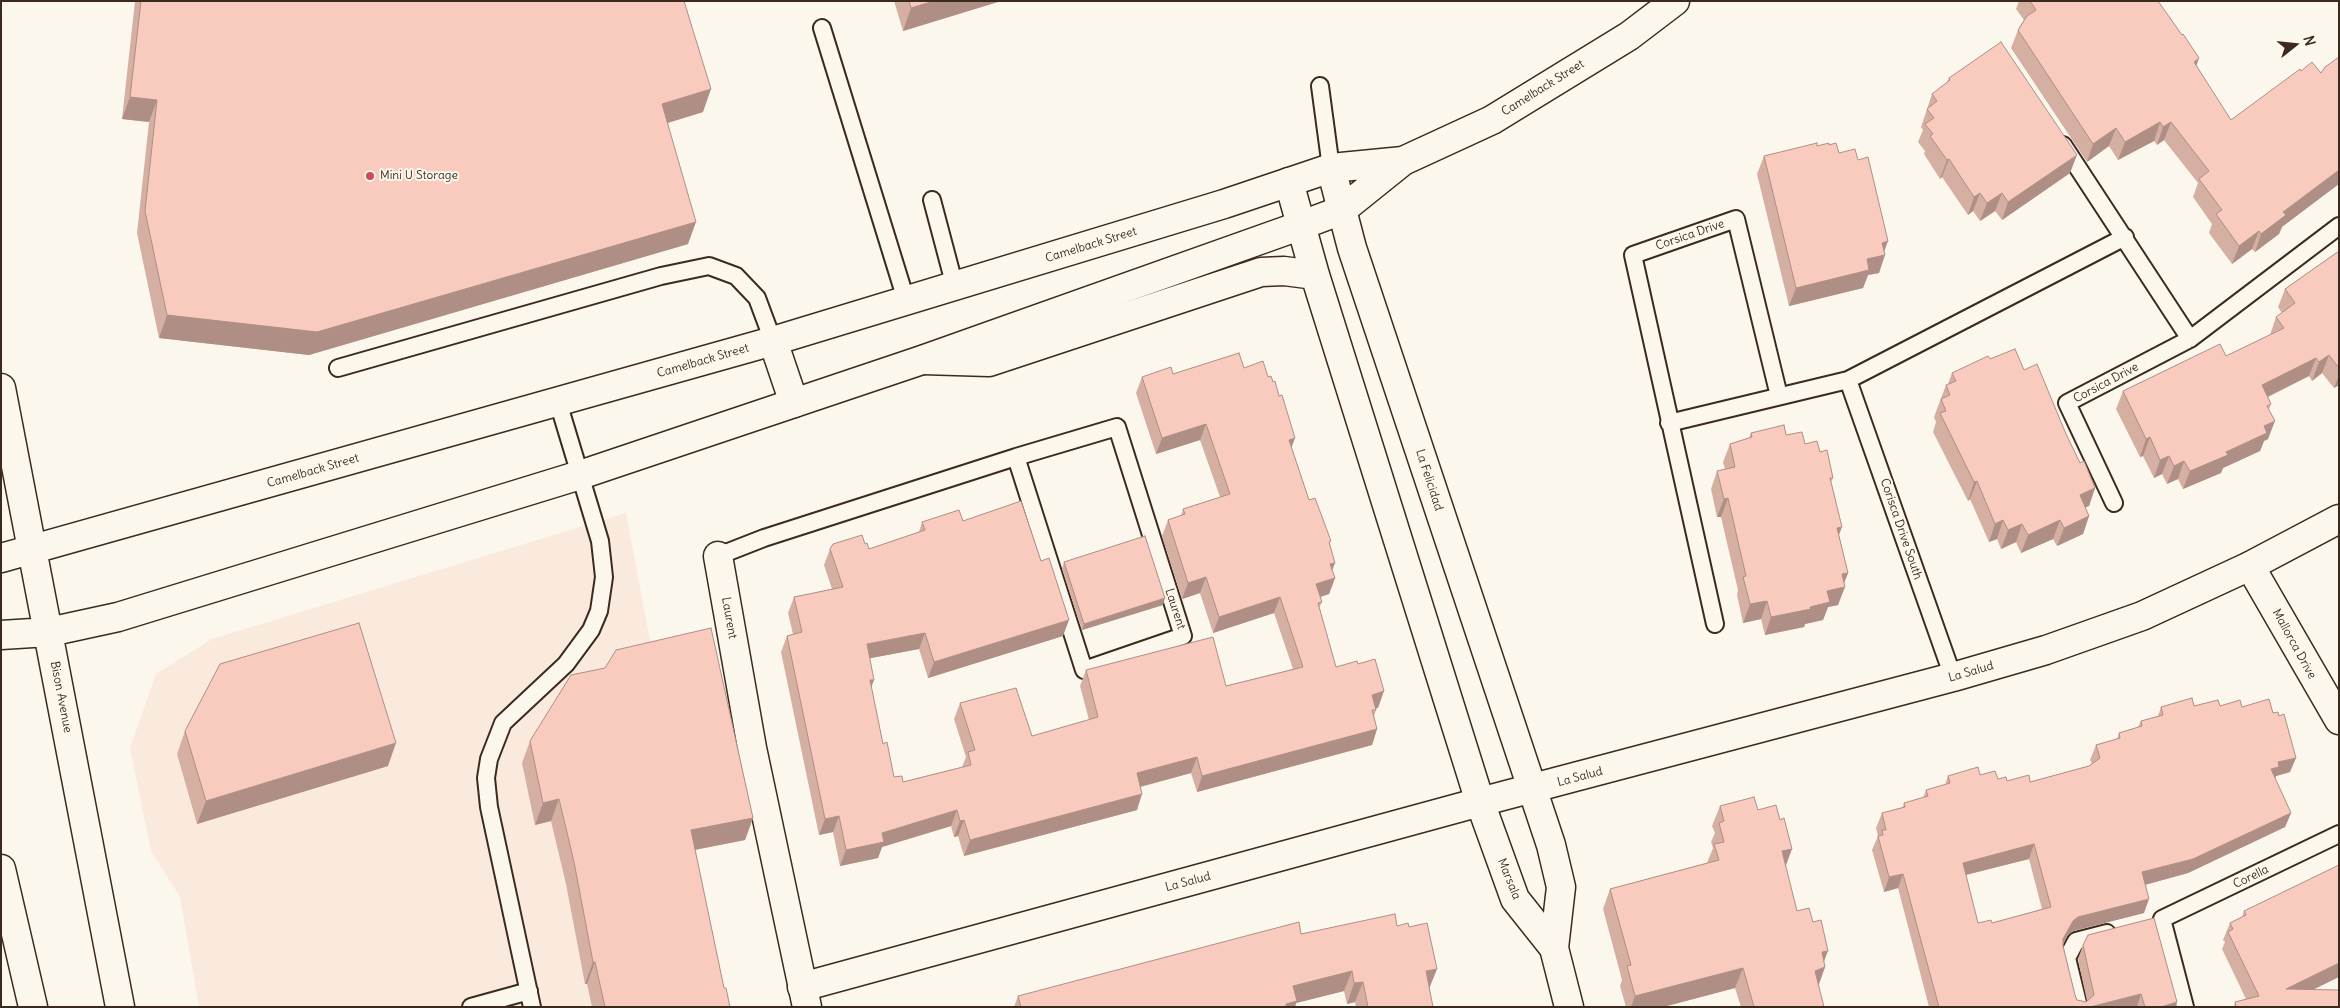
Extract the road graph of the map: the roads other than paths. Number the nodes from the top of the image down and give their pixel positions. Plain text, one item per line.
1 (1676, 1) edge
2 (822, 28) dead end
3 (1320, 86) dead end
4 (2054, 131) edge
5 (1403, 161) junction
6 (1332, 168) junction
7 (1289, 182) junction
8 (932, 200) dead end
9 (1342, 210) junction
10 (1302, 225) junction
11 (2339, 226) edge
12 (2125, 237) junction
13 (1315, 275) junction
14 (955, 287) junction
15 (906, 300) junction
16 (2190, 339) junction
17 (774, 341) junction
18 (922, 360) junction
19 (338, 368) dead end
20 (1848, 380) junction
21 (1, 388) edge
22 (1779, 396) junction
23 (558, 402) junction
24 (794, 403) junction
25 (1669, 422) junction
26 (1016, 456) junction
27 (580, 475) junction
28 (2114, 503) dead end
29 (2339, 519) edge
30 (33, 549) junction
31 (718, 556) joint
32 (1, 558) edge
33 (2250, 566) junction
34 (1715, 624) dead end
35 (49, 632) junction
36 (1, 635) edge
37 (1953, 678) junction
38 (2339, 720) edge
39 (1533, 789) junction
40 (1480, 802) junction
41 (2339, 834) edge
42 (1, 869) edge
43 (2162, 919) junction
44 (2143, 924) edge
45 (2124, 929) edge
46 (1554, 948) junction
47 (805, 997) edge
48 (530, 999) edge
49 (33, 1007) edge
50 (120, 1007) edge
51 (471, 1007) edge
52 (1569, 1007) edge
53 (2079, 1007) edge
54 (2185, 1007) edge

1 - 5 street, Camelback Street
2 - 15 lane
3 - 6 lane
4 - 12 lane
5 - 6 street, Camelback Street
5 - 9 street, Camelback Street
6 - 7 street, Camelback Street
6 - 9 street, La Felicidad
7 - 10 street
7 - 14 street, Camelback Street
8 - 14 lane
9 - 10 street, Camelback Street
9 - 39 street, La Felicidad
10 - 13 street
10 - 18 street, Camelback Street
11 - 16 lane, Corsica Drive
12 - 16 lane
12 - 20 lane
13 - 18 street, Camelback Street
13 - 40 street
14 - 15 street, Camelback Street
15 - 17 street, Camelback Street
16 - 28 lane, Corsica Drive
17 - 19 lane
17 - 23 street, Camelback Street
17 - 24 street
18 - 24 street, Camelback Street
20 - 22 lane
20 - 37 lane, Corisca Drive South
21 - 30 street, Bison Avenue
22 - 25 lane
22 - 25 lane, Corsica Drive
23 - 27 lane
23 - 30 street, Camelback Street
24 - 27 street, Camelback Street
25 - 34 lane, Corsica Drive
26 - 26 lane, Laurent
26 - 31 lane, Laurent
27 - 35 street, Camelback Street
27 - 48 lane
29 - 33 street, La Salud
30 - 32 street, Camelback Street
30 - 35 street, Bison Avenue
31 - 47 street, Laurent
33 - 37 street, La Salud
33 - 38 street, Mallorca Drive
35 - 36 street, Camelback Street
35 - 50 street, Bison Avenue
37 - 39 street, La Salud
39 - 40 street, La Salud
39 - 46 street, Marsala
40 - 46 street, Marsala
40 - 47 street, La Salud
41 - 43 lane, Corella
42 - 49 street
43 - 44 lane, Corella
43 - 54 lane
45 - 53 lane
46 - 52 street, Marsala
48 - 51 lane

